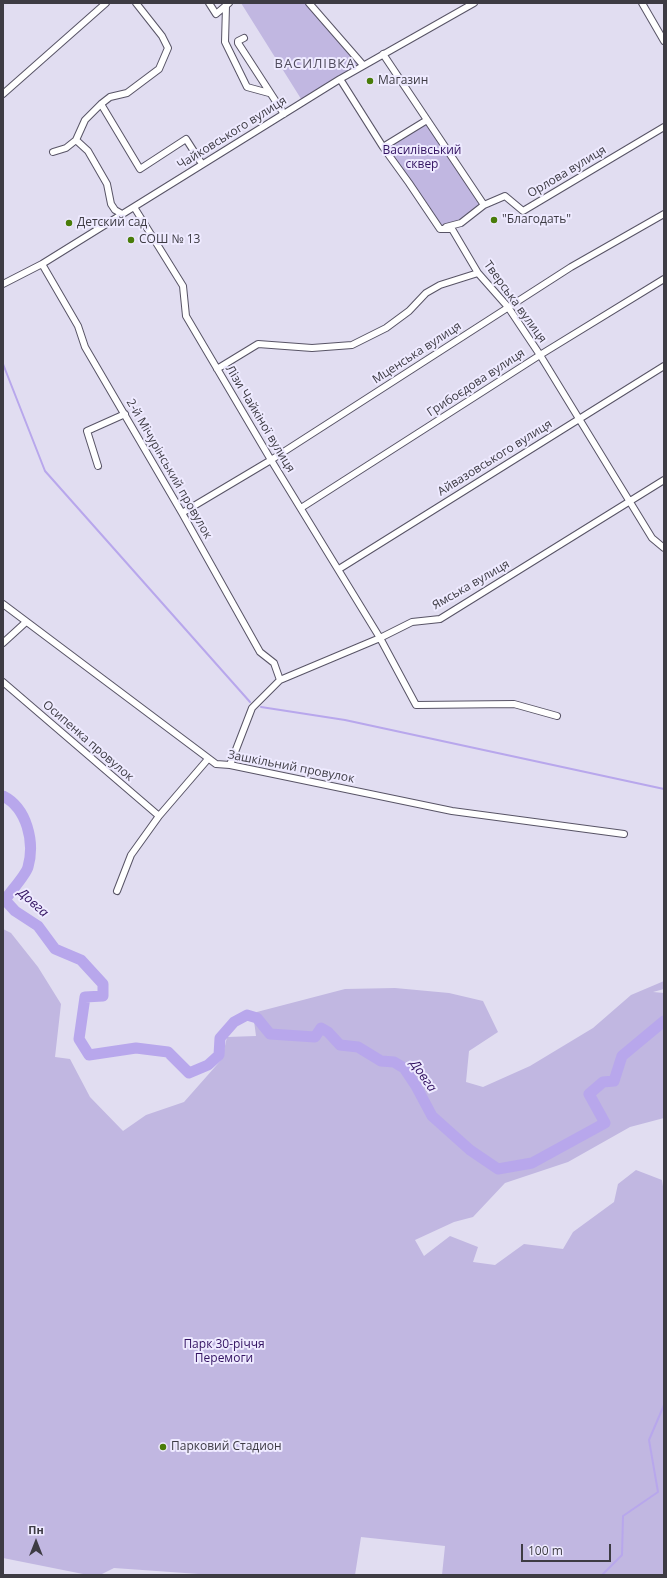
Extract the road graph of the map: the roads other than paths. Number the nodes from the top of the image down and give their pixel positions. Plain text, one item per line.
1 (106, 3) edge
2 (136, 3) edge
3 (209, 3) edge
4 (309, 3) edge
5 (474, 3) edge
6 (642, 3) edge
7 (228, 5) edge
8 (244, 38) dead end
9 (664, 41) edge
10 (383, 54) junction
11 (363, 65) junction
12 (340, 79) junction
13 (3, 94) edge
14 (269, 94) junction
15 (101, 104) junction
16 (284, 114) junction
17 (427, 120) junction
18 (664, 126) edge
19 (76, 140) junction
20 (383, 147) junction
21 (53, 152) dead end
22 (202, 164) junction
23 (484, 205) junction
24 (134, 207) junction
25 (122, 214) junction
26 (664, 214) edge
27 (440, 229) junction
28 (42, 264) junction
29 (478, 272) junction
30 (664, 279) edge
31 (3, 284) edge
32 (508, 307) junction
33 (540, 355) junction
34 (664, 366) edge
35 (217, 369) junction
36 (125, 414) junction
37 (579, 418) junction
38 (271, 460) junction
39 (98, 466) dead end
40 (664, 480) edge
41 (630, 502) junction
42 (301, 508) junction
43 (182, 513) junction
44 (664, 548) edge
45 (339, 569) junction
46 (3, 604) edge
47 (26, 622) junction
48 (380, 638) junction
49 (3, 643) edge
50 (280, 680) junction
51 (3, 682) edge
52 (557, 716) dead end
53 (208, 759) junction
54 (230, 765) junction
55 (159, 816) junction
56 (624, 834) dead end
57 (117, 891) dead end

1 - 13 street
2 - 15 street
3 - 7 street
4 - 11 street
5 - 10 street, Чайковського вулиця
6 - 9 street
7 - 14 street
8 - 14 street
10 - 11 street, Чайковського вулиця
10 - 17 street
11 - 12 street, Чайковського вулиця
12 - 16 street, Чайковського вулиця
12 - 20 street
14 - 16 street
15 - 19 street
15 - 22 street
16 - 22 street, Чайковського вулиця
17 - 20 street
17 - 23 street
18 - 23 street, Орлова вулиця
19 - 21 street
19 - 25 street
20 - 27 street
22 - 24 street, Чайковського вулиця
23 - 27 street, Орлова вулиця
24 - 25 street, Чайковського вулиця
24 - 35 street, Лізи Чайкіної вулиця
25 - 28 street, Чайковського вулиця
26 - 32 street, Мценська вулиця
27 - 29 street, Тверська вулиця
28 - 31 street, Чайковського вулиця
28 - 36 street, 2-й Мічурінський провулок
29 - 32 street, Тверська вулиця
29 - 35 street
30 - 33 street, Грибоєдова вулиця
32 - 33 street, Тверська вулиця
32 - 38 street, Мценська вулиця
33 - 37 street, Тверська вулиця
33 - 42 street, Грибоєдова вулиця
34 - 37 street, Айвазовського вулиця
35 - 38 street, Лізи Чайкіної вулиця
36 - 39 street
36 - 43 street, 2-й Мічурінський провулок
37 - 41 street, Тверська вулиця
37 - 45 street, Айвазовського вулиця
38 - 42 street, Лізи Чайкіної вулиця
38 - 43 street, Мценська вулиця
40 - 41 street, Ямська вулиця
41 - 44 street, Тверська вулиця
41 - 48 street, Ямська вулиця
42 - 45 street, Лізи Чайкіної вулиця
43 - 50 street, 2-й Мічурінський провулок
45 - 48 street, Лізи Чайкіної вулиця
46 - 47 street, Зашкільний провулок
47 - 49 street
47 - 53 street, Зашкільний провулок
48 - 50 street, Ямська вулиця
48 - 52 street, Лізи Чайкіної вулиця
50 - 54 street, Ямська вулиця
51 - 55 street, Осипенка провулок
53 - 54 street, Зашкільний провулок
53 - 55 street
54 - 56 street, Зашкільний провулок
55 - 57 street

